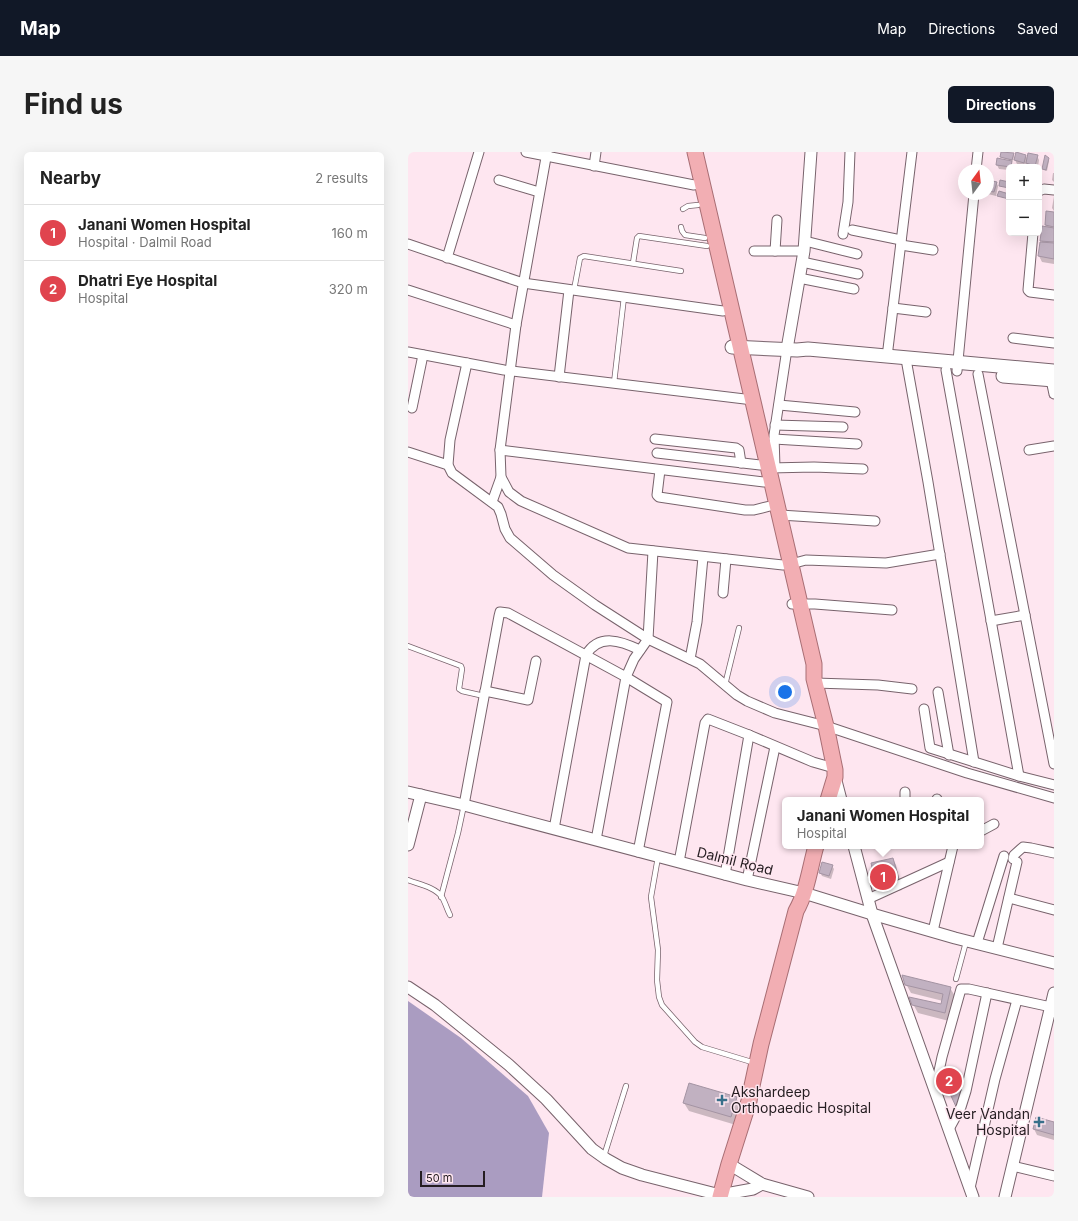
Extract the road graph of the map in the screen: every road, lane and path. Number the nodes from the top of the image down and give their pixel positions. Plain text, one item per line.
1 (478, 152) edge
2 (526, 152) edge
3 (596, 152) edge
4 (688, 152) edge
5 (695, 152) edge
6 (811, 152) edge
7 (850, 152) edge
8 (912, 152) edge
9 (978, 152) edge
10 (546, 154) edge
11 (977, 164) edge
12 (594, 166) junction
13 (499, 180) dead end
14 (694, 185) junction
15 (1042, 190) edge
16 (1054, 190) edge
17 (539, 192) junction
18 (973, 200) edge
19 (698, 205) junction
20 (683, 209) dead end
21 (777, 220) dead end
22 (681, 228) dead end
23 (852, 230) dead end
24 (842, 234) dead end
25 (1034, 236) edge
26 (706, 242) junction
27 (901, 243) junction
28 (408, 244) edge
29 (804, 246) junction
30 (933, 250) dead end
31 (754, 251) dead end
32 (775, 251) junction
33 (856, 254) dead end
34 (447, 258) junction
35 (802, 262) junction
36 (633, 263) junction
37 (681, 271) dead end
38 (858, 274) dead end
39 (799, 278) junction
40 (523, 283) junction
41 (854, 289) dead end
42 (408, 290) edge
43 (572, 290) junction
44 (1054, 295) edge
45 (624, 297) junction
46 (893, 308) junction
47 (722, 311) junction
48 (926, 312) dead end
49 (516, 325) junction
50 (1013, 338) dead end
51 (1054, 342) edge
52 (736, 347) junction
53 (792, 350) junction
54 (408, 352) edge
55 (423, 355) junction
56 (887, 357) junction
57 (907, 362) junction
58 (467, 363) junction
59 (953, 368) junction
60 (510, 370) junction
61 (978, 374) junction
62 (1052, 375) edge
63 (560, 377) junction
64 (614, 383) junction
65 (1054, 394) edge
66 (749, 399) junction
67 (778, 405) junction
68 (412, 408) dead end
69 (855, 412) dead end
70 (775, 425) junction
71 (843, 427) dead end
72 (655, 439) dead end
73 (774, 439) junction
74 (857, 444) dead end
75 (1054, 446) edge
76 (500, 450) junction
77 (1029, 450) dead end
78 (408, 452) edge
79 (657, 453) dead end
80 (741, 463) junction
81 (448, 465) junction
82 (863, 469) dead end
83 (660, 470) junction
84 (766, 470) junction
85 (501, 477) junction
86 (492, 502) junction
87 (775, 510) junction
88 (875, 521) dead end
89 (654, 552) junction
90 (940, 554) junction
91 (703, 557) junction
92 (726, 559) junction
93 (787, 564) junction
94 (723, 593) dead end
95 (796, 603) junction
96 (892, 610) dead end
97 (1025, 615) junction
98 (991, 621) junction
99 (739, 628) dead end
100 (648, 639) junction
101 (408, 646) edge
102 (640, 650) junction
103 (586, 656) junction
104 (690, 659) junction
105 (536, 661) dead end
106 (626, 677) junction
107 (815, 681) junction
108 (725, 685) junction
109 (912, 689) dead end
110 (938, 692) dead end
111 (484, 694) junction
112 (924, 709) dead end
113 (826, 726) junction
114 (748, 735) junction
115 (775, 747) junction
116 (949, 755) junction
117 (974, 762) junction
118 (1054, 764) edge
119 (834, 772) junction
120 (1019, 776) junction
121 (1054, 785) edge
122 (408, 792) edge
123 (421, 795) junction
124 (829, 797) edge
125 (840, 797) edge
126 (1054, 798) edge
127 (464, 805) junction
128 (994, 824) dead end
129 (554, 829) junction
130 (984, 829) edge
131 (596, 840) junction
132 (408, 845) edge
133 (815, 849) edge
134 (855, 849) edge
135 (952, 849) edge
136 (638, 852) junction
137 (1054, 853) edge
138 (1004, 856) dead end
139 (658, 857) junction
140 (679, 862) junction
141 (949, 862) junction
142 (725, 875) junction
143 (408, 880) edge
144 (747, 880) junction
145 (441, 897) junction
146 (1009, 898) junction
147 (868, 899) junction
148 (801, 900) junction
149 (1054, 910) edge
150 (872, 914) junction
151 (450, 915) dead end
152 (933, 931) junction
153 (966, 940) junction
154 (977, 943) junction
155 (997, 948) junction
156 (1054, 963) edge
157 (956, 979) dead end
158 (408, 987) edge
159 (987, 993) junction
160 (1054, 993) edge
161 (1017, 1000) junction
162 (1050, 1007) junction
163 (764, 1045) junction
164 (756, 1064) junction
165 (626, 1086) dead end
166 (935, 1090) junction
167 (749, 1101) junction
168 (949, 1129) junction
169 (603, 1157) junction
170 (729, 1164) junction
171 (1012, 1166) junction
172 (1054, 1176) edge
173 (762, 1184) junction
174 (972, 1193) edge
175 (792, 1195) edge
176 (720, 1196) edge
177 (808, 1197) edge
178 (1005, 1197) edge

1 - 34 street
2 - 10 street
3 - 12 street
4 - 14 highway
5 - 52 highway
6 - 29 street
7 - 24 street
8 - 27 street
9 - 11 street
10 - 12 street
10 - 17 street
12 - 14 street
13 - 17 street
14 - 19 highway
15 - 16 street
17 - 40 street
18 - 59 street
19 - 20 lane
19 - 26 highway
21 - 32 street
22 - 26 lane
23 - 27 street
25 - 44 street
26 - 36 lane
26 - 47 highway
27 - 30 street
27 - 46 street
28 - 34 street
29 - 32 street
29 - 33 street
29 - 35 street
31 - 32 street
34 - 40 street
35 - 38 street
35 - 39 street
36 - 37 lane
36 - 43 lane
39 - 41 street
39 - 53 street
40 - 43 street
40 - 49 street
42 - 49 street
43 - 45 street
43 - 63 street
45 - 47 street
45 - 64 lane
46 - 48 street
46 - 56 street
47 - 52 highway
49 - 60 street
50 - 51 street
52 - 53 main road
52 - 66 highway
53 - 56 main road
53 - 57 main road
53 - 67 street
54 - 55 street
55 - 58 street
55 - 68 street
56 - 57 main road
57 - 59 main road
57 - 90 street
58 - 60 street
58 - 81 street
59 - 61 main road
59 - 62 main road
59 - 98 street
60 - 63 street
60 - 76 street
61 - 62 main road
61 - 97 street
62 - 65 street
63 - 64 street
64 - 66 street
66 - 84 highway
67 - 69 street
67 - 70 street
70 - 71 street
70 - 73 street
72 - 80 street
73 - 74 street
73 - 84 street
75 - 77 street
76 - 83 street
76 - 85 street
78 - 81 street
79 - 80 street
80 - 84 street
81 - 86 street
82 - 84 street
83 - 84 street
83 - 87 street
84 - 87 highway
85 - 86 street
85 - 89 street
86 - 100 street
87 - 88 street
87 - 93 highway
89 - 91 street
89 - 100 street
90 - 93 street
90 - 117 street
91 - 92 street
91 - 104 street
92 - 93 street
92 - 94 street
93 - 95 highway
95 - 96 street
95 - 107 highway
97 - 98 street
97 - 118 street
98 - 120 street
99 - 108 lane
100 - 102 street
100 - 104 street
101 - 111 lane
102 - 103 street
102 - 106 street
103 - 106 street
103 - 111 street
103 - 129 street
104 - 108 street
105 - 111 street
106 - 131 street
106 - 136 street
107 - 109 street
107 - 113 highway
108 - 113 street
110 - 116 street
111 - 127 street
112 - 116 street
113 - 119 highway
113 - 126 street
114 - 115 street
114 - 140 street
114 - 142 street
115 - 119 street
115 - 144 street
116 - 117 street
117 - 120 street
119 - 124 highway
119 - 125 street
120 - 121 street
122 - 123 street, Dalmil Road
123 - 127 street, Dalmil Road
123 - 132 street
127 - 129 street, Dalmil Road
127 - 145 lane
128 - 130 street
129 - 131 street, Dalmil Road
131 - 136 street, Dalmil Road
133 - 148 highway
134 - 147 street
135 - 141 street
136 - 139 street, Dalmil Road
137 - 146 street
138 - 154 street
139 - 140 street, Dalmil Road
139 - 164 lane
140 - 142 street, Dalmil Road
141 - 147 street
141 - 152 street
142 - 144 street, Dalmil Road
143 - 145 lane
144 - 148 street, Dalmil Road
145 - 151 lane
146 - 149 street
146 - 155 street
147 - 150 street
148 - 150 street, Dalmil Road
148 - 163 highway
150 - 152 street, Dalmil Road
150 - 166 street
152 - 153 street, Dalmil Road
153 - 154 street, Dalmil Road
153 - 157 lane
154 - 155 street, Dalmil Road
155 - 156 street, Dalmil Road
158 - 169 street
159 - 161 street
159 - 166 street
159 - 168 street
160 - 162 street
161 - 162 street
161 - 174 street
162 - 171 street
163 - 164 highway
163 - 167 highway
164 - 167 highway
165 - 169 lane
166 - 168 street
167 - 170 highway
168 - 174 street
169 - 176 street
170 - 173 street
170 - 176 highway
171 - 172 street
171 - 178 street
173 - 175 street
173 - 176 street
175 - 177 street

